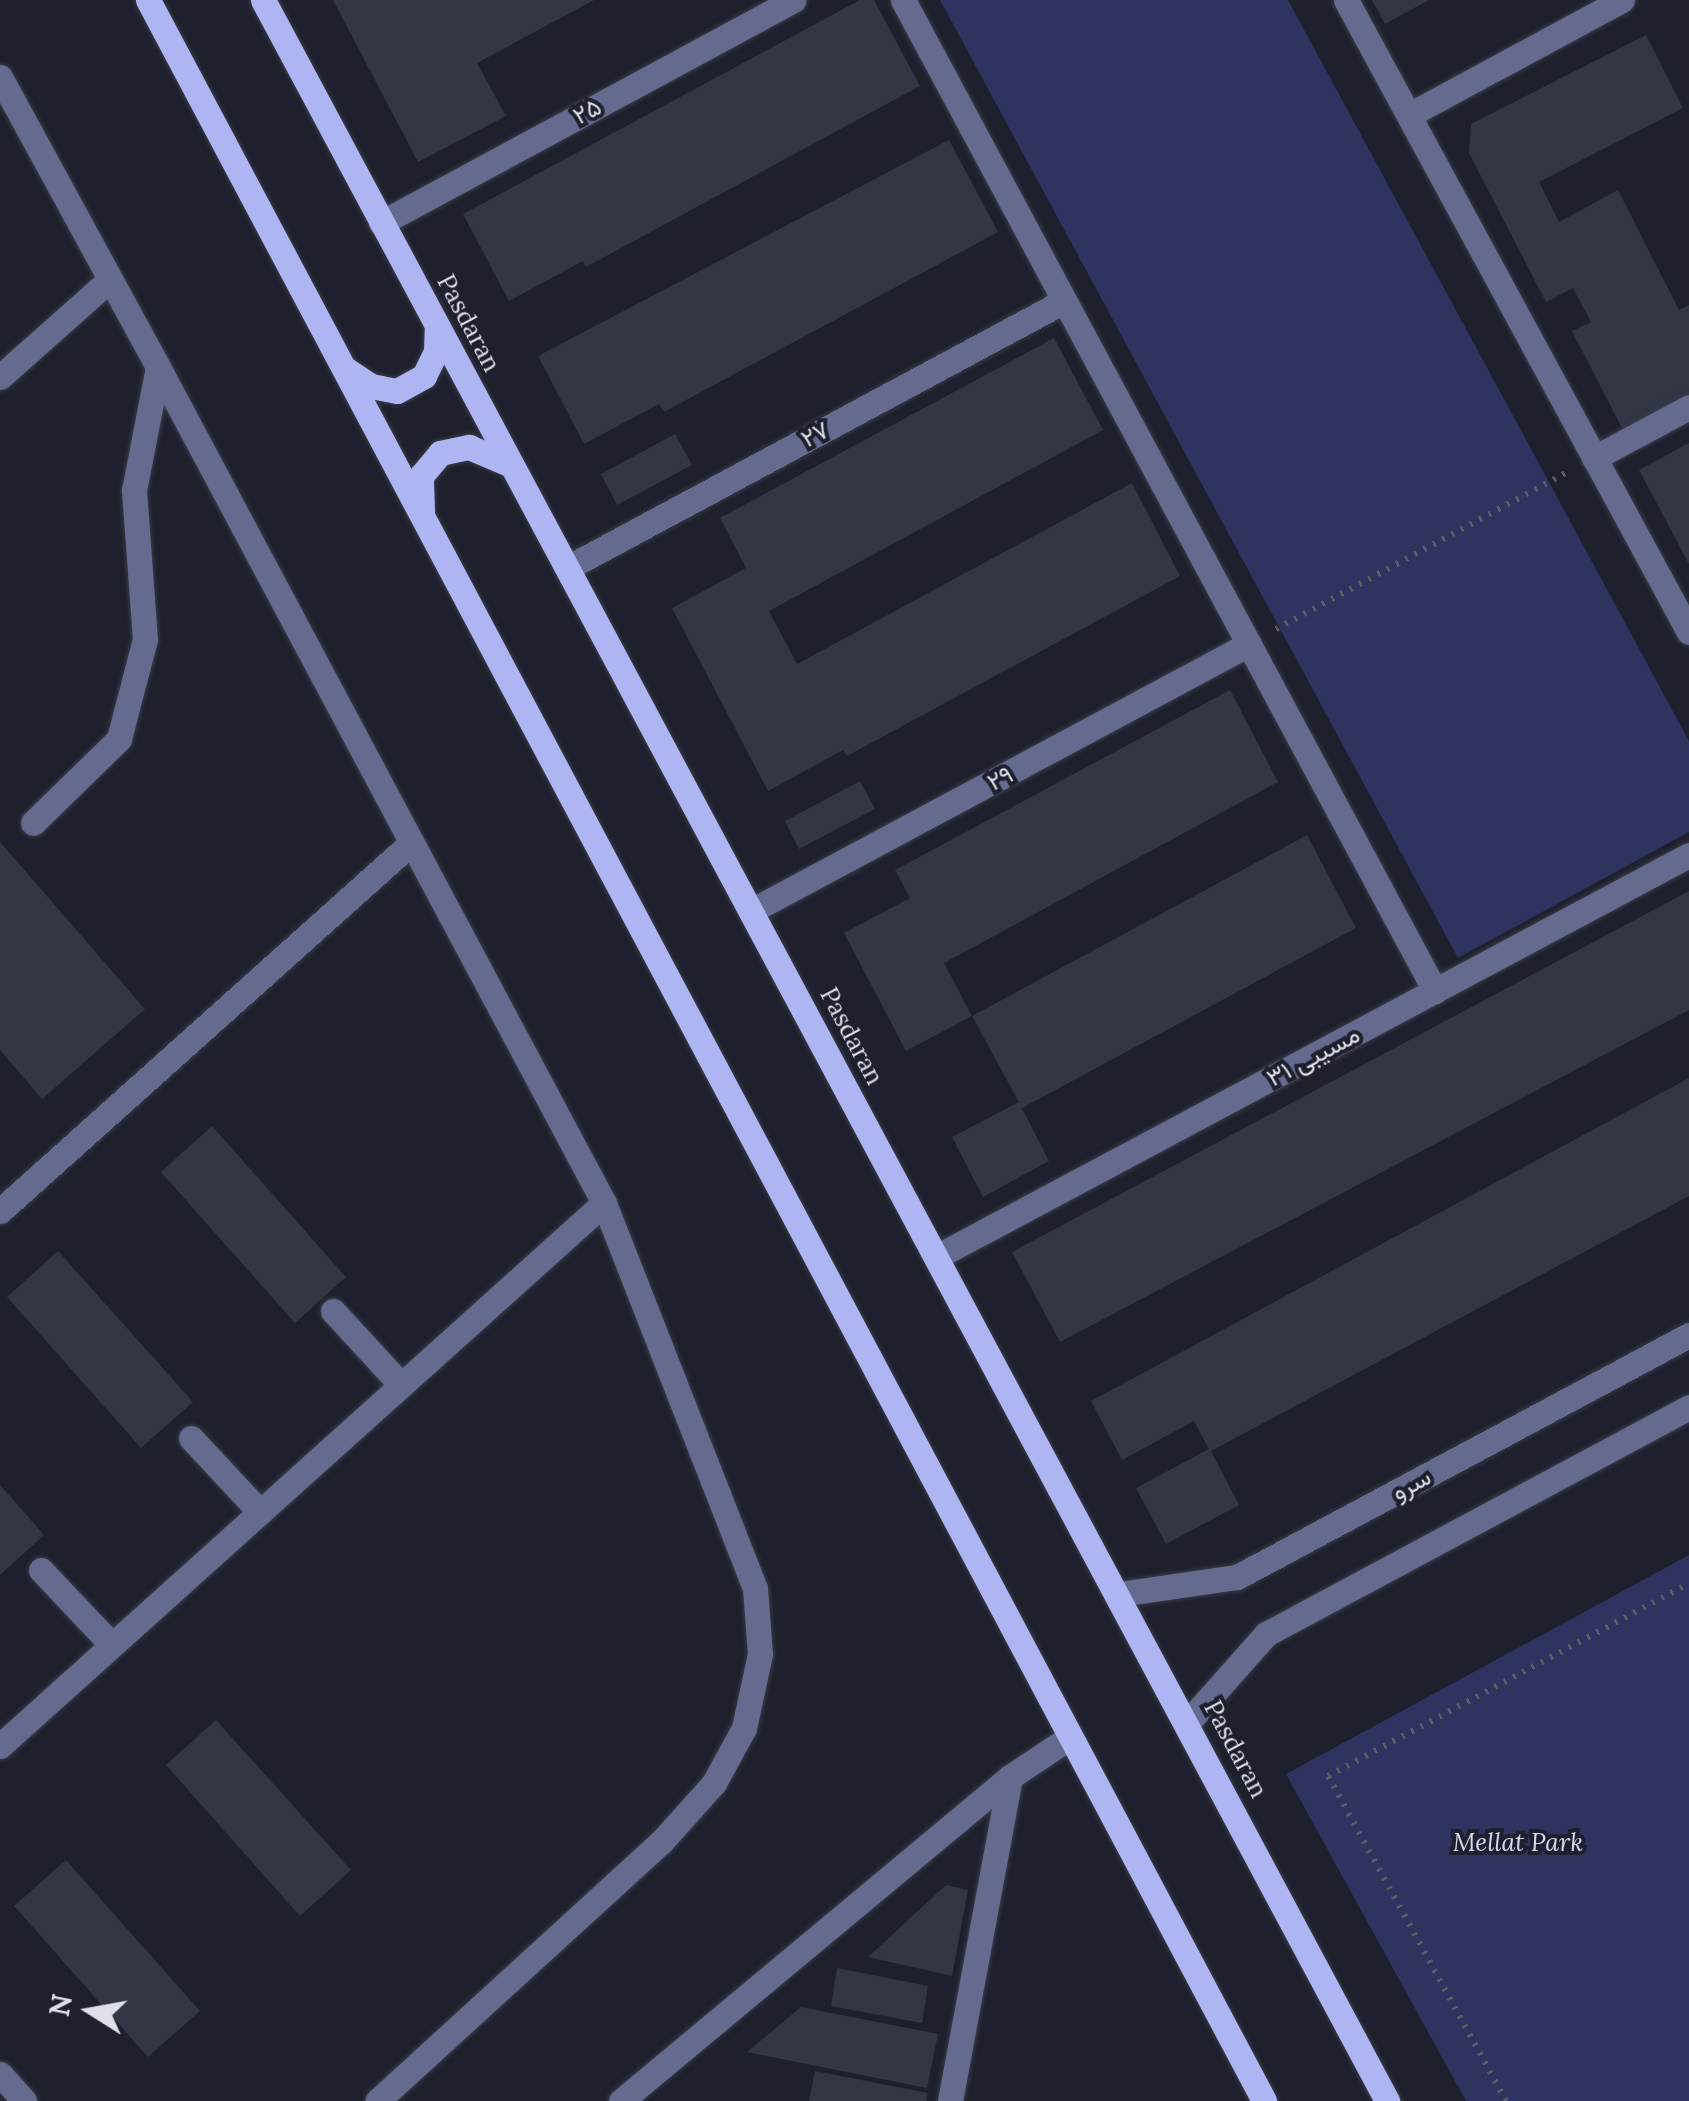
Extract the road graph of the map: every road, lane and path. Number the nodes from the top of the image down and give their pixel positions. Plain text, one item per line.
1 (148, 0) edge
2 (263, 0) edge
3 (794, 0) edge
4 (903, 0) edge
5 (1346, 0) edge
6 (1622, 0) edge
7 (0, 77) edge
8 (1409, 115) junction
9 (381, 223) junction
10 (107, 282) junction
11 (1064, 300) junction
12 (436, 327) junction
13 (158, 367) junction
14 (343, 367) junction
15 (0, 377) edge
16 (1689, 407) edge
17 (1594, 458) junction
18 (512, 465) junction
19 (422, 517) junction
20 (566, 568) junction
21 (1689, 632) edge
22 (1249, 644) junction
23 (33, 823) dead end
24 (412, 843) junction
25 (1689, 856) edge
26 (751, 911) junction
27 (1435, 991) junction
28 (604, 1203) junction
29 (0, 1211) edge
30 (936, 1256) junction
31 (332, 1311) dead end
32 (1689, 1335) edge
33 (401, 1385) junction
34 (1689, 1407) edge
35 (191, 1438) dead end
36 (260, 1512) junction
37 (41, 1570) dead end
38 (1689, 1583) edge
39 (1119, 1594) junction
40 (112, 1645) junction
41 (1188, 1722) junction
42 (1070, 1736) junction
43 (0, 1746) edge
44 (1010, 1778) junction
45 (0, 2074) edge
46 (24, 2101) edge
47 (377, 2101) edge
48 (622, 2101) edge
49 (950, 2101) edge
50 (1264, 2101) edge
51 (1388, 2101) edge
52 (1506, 2101) edge

1 - 14 main road
2 - 9 main road, Pasdaran
3 - 9 street, ۲۵
4 - 11 street
5 - 8 street
6 - 8 street
7 - 10 street
8 - 17 street
9 - 12 main road, Pasdaran
10 - 13 street
10 - 15 street
11 - 20 street, ۲۷
11 - 22 street
12 - 14 main road
12 - 18 main road, Pasdaran
13 - 23 street
13 - 24 street
14 - 19 main road
16 - 17 street
17 - 21 street
17 - 22 path
18 - 19 main road
18 - 20 main road, Pasdaran
19 - 42 main road
20 - 26 main road, Pasdaran
22 - 26 street, ۲۹
22 - 27 street
24 - 28 street
24 - 29 street
25 - 27 street, ۳۱ مسیبی
26 - 30 main road, Pasdaran
27 - 30 street, ۳۱ مسیبی
28 - 33 street
28 - 47 street
30 - 39 main road, Pasdaran
31 - 33 street
32 - 39 street, سرو
33 - 36 street
34 - 41 street
35 - 36 street
36 - 40 street
37 - 40 street
38 - 52 path
39 - 41 main road, Pasdaran
40 - 43 street
41 - 51 main road, Pasdaran
42 - 44 street
42 - 50 main road
44 - 48 street
44 - 49 street
45 - 46 street

